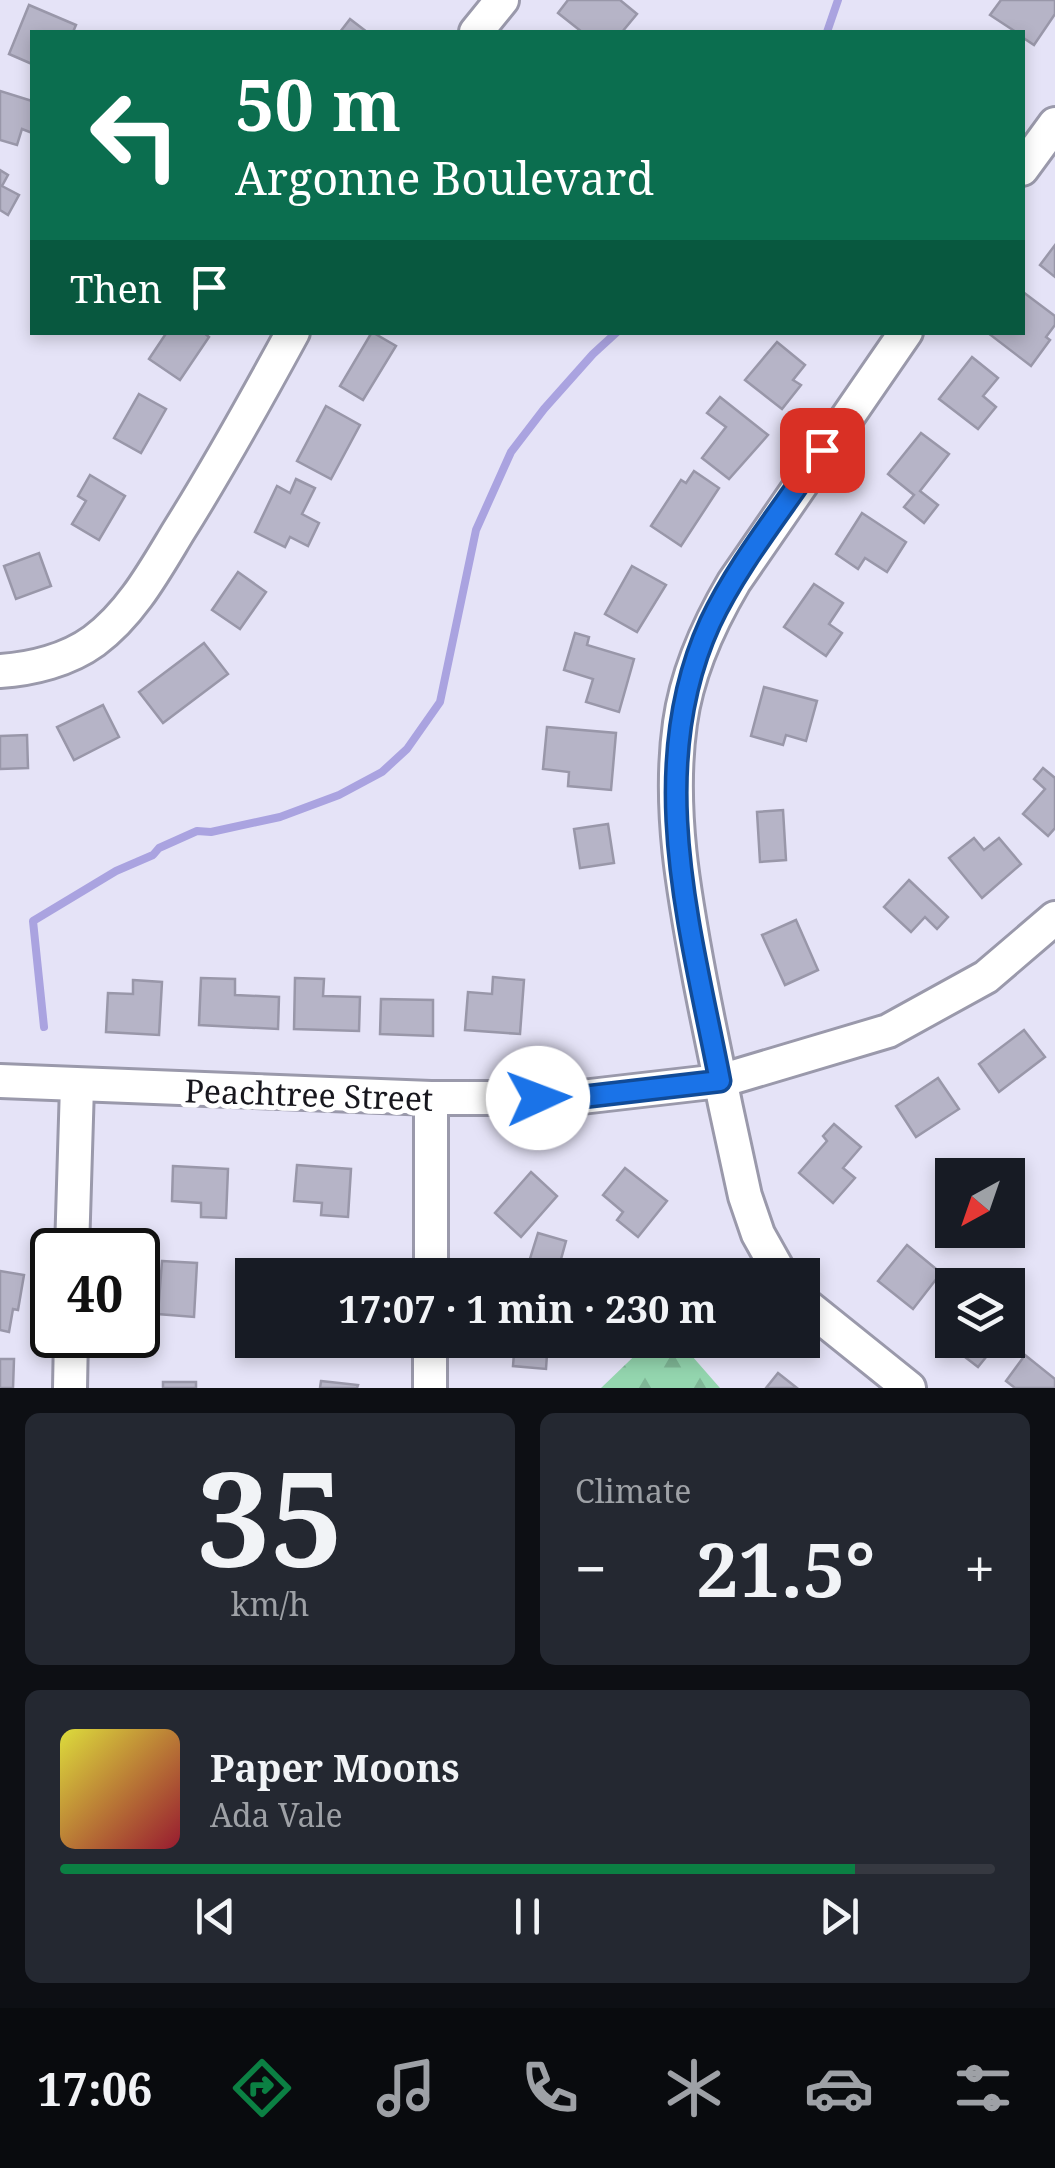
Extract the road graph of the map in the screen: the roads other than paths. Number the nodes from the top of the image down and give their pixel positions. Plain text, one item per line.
1 (502, 0) edge
2 (478, 30) edge
3 (1055, 124) edge
4 (1025, 165) edge
5 (291, 335) edge
6 (904, 335) edge
7 (0, 671) edge
8 (1055, 918) edge
9 (0, 1081) edge
10 (720, 1081) junction
11 (77, 1086) junction
12 (431, 1098) junction
13 (73, 1228) edge
14 (430, 1258) edge
15 (772, 1258) edge
16 (820, 1316) edge
17 (71, 1358) edge
18 (430, 1358) edge
19 (70, 1388) edge
20 (430, 1388) edge
21 (909, 1388) edge

1 - 2 street
3 - 4 street
5 - 7 street
6 - 10 street
8 - 10 street, Peachtree Street
9 - 11 street, Peachtree Street
10 - 12 street, Peachtree Street
10 - 15 street
11 - 12 street, Peachtree Street
11 - 13 street
12 - 14 street
16 - 21 street
17 - 19 street
18 - 20 street

